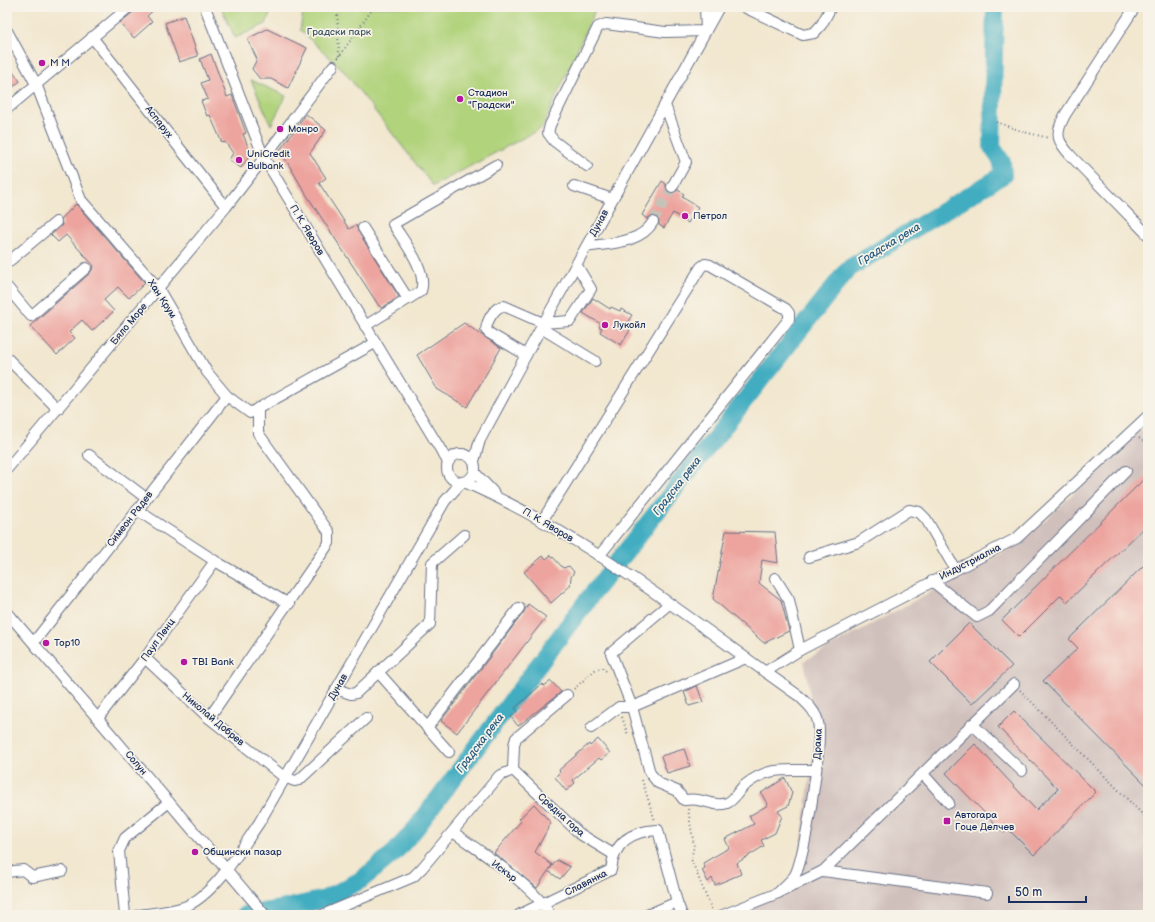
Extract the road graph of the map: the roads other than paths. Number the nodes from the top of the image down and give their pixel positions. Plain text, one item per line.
1 (129, 7) edge
2 (205, 7) edge
3 (705, 7) edge
4 (719, 7) edge
5 (744, 7) edge
6 (831, 7) edge
7 (1135, 7) edge
8 (7, 31) edge
9 (706, 31) junction
10 (92, 37) junction
11 (333, 66) road end
12 (36, 84) junction
13 (664, 105) junction
14 (7, 109) edge
15 (264, 158) junction
16 (496, 165) dead end
17 (587, 166) dead end
18 (574, 186) dead end
19 (672, 187) tunnel mouth
20 (612, 199) junction
21 (226, 206) junction
22 (56, 222) dead end
23 (652, 222) tunnel mouth
24 (363, 228) dead end
25 (1148, 235) edge
26 (586, 247) junction
27 (7, 263) edge
28 (576, 264) junction
29 (86, 268) dead end
30 (7, 287) edge
31 (158, 288) junction
32 (408, 299) junction
33 (365, 326) junction
34 (542, 326) junction
35 (374, 343) junction
36 (526, 355) junction
37 (7, 358) edge
38 (595, 361) dead end
39 (227, 396) junction
40 (58, 408) junction
41 (258, 408) junction
42 (1148, 416) edge
43 (436, 439) junction
44 (480, 440) junction
45 (461, 454) junction
46 (89, 455) dead end
47 (448, 462) junction
48 (474, 462) junction
49 (7, 469) edge
50 (1126, 471) dead end
51 (475, 473) junction
52 (451, 478) junction
53 (463, 482) junction
54 (497, 496) junction
55 (146, 498) junction
56 (445, 501) junction
57 (137, 510) junction
58 (542, 521) junction
59 (464, 535) dead end
60 (416, 554) junction
61 (599, 556) junction
62 (809, 557) dead end
63 (215, 561) junction
64 (432, 562) junction
65 (955, 569) junction
66 (629, 574) joint
67 (775, 578) dead end
68 (932, 581) junction
69 (289, 604) junction
70 (669, 604) junction
71 (519, 608) dead end
72 (7, 612) edge
73 (34, 642) junction
74 (800, 650) junction
75 (145, 658) junction
76 (746, 658) junction
77 (378, 672) junction
78 (765, 672) junction
79 (1014, 684) road end
80 (336, 689) junction
81 (567, 695) road end
82 (632, 707) junction
83 (98, 718) junction
84 (209, 718) junction
85 (366, 718) dead end
86 (972, 724) junction
87 (427, 728) junction
88 (591, 728) dead end
89 (449, 752) dead end
90 (513, 770) junction
91 (816, 770) junction
92 (1022, 771) dead end
93 (923, 774) junction
94 (284, 777) junction
95 (169, 802) junction
96 (949, 803) dead end
97 (453, 832) junction
98 (613, 854) junction
99 (226, 870) junction
100 (62, 871) dead end
101 (823, 871) junction
102 (7, 872) edge
103 (778, 893) junction
104 (987, 893) dead end
105 (677, 902) junction
106 (544, 903) junction
107 (125, 915) edge
108 (139, 915) edge
109 (265, 915) edge
110 (322, 915) edge
111 (519, 915) edge
112 (550, 915) edge
113 (647, 915) edge
114 (682, 915) edge
115 (725, 915) edge

1 - 10 street
2 - 15 street, П. К. Яворов
3 - 9 street
4 - 9 street, Дунав
5 - 6 street
7 - 25 street
8 - 12 street, Хан Крум
9 - 13 street, Дунав
9 - 17 street
10 - 12 street
10 - 21 street, Аспарух
11 - 15 street, Бяло Море
12 - 14 street
12 - 31 street, Хан Крум
13 - 19 street
13 - 20 street, Дунав
15 - 21 street, Бяло Море
15 - 33 street, П. К. Яворов
16 - 32 street
18 - 20 street
20 - 26 street, Дунав
21 - 31 street, Бяло Море
22 - 27 street
23 - 26 street
24 - 32 street
26 - 28 street, Дунав
28 - 34 street, Дунав
28 - 34 street
29 - 30 street
31 - 39 street, Хан Крум
31 - 40 street, Бяло Море
32 - 33 street
33 - 35 street, П. К. Яворов
34 - 36 street, Дунав
34 - 36 street
34 - 38 street
35 - 41 street
35 - 43 street, П. К. Яворов
36 - 44 street, Дунав
37 - 40 street
39 - 41 street, Хан Крум
39 - 55 street, Симеон Радев
40 - 49 street, Бяло Море
41 - 69 street
42 - 65 street, Индустриална
43 - 45 street, П. К. Яворов
43 - 47 street, П. К. Яворов
44 - 45 street, Дунав
44 - 48 street, Дунав
45 - 47 street
45 - 48 street
46 - 55 street
47 - 52 street
48 - 51 street
50 - 68 street
51 - 53 street
51 - 54 street, П. К. Яворов
52 - 53 street
52 - 56 street, Дунав
53 - 54 street, П. К. Яворов
53 - 56 street, Дунав
54 - 58 street, П. К. Яворов
55 - 57 street, Симеон Радев
56 - 60 street, Дунав
57 - 63 street
57 - 73 street, Симеон Радев
58 - 61 street, П. К. Яворов
58 - 61 street
59 - 64 street
60 - 64 street
60 - 80 street, Дунав
61 - 66 street, П. К. Яворов
62 - 65 street
63 - 69 street
63 - 75 street, Паул Ленц
64 - 77 street
65 - 68 street, Индустриална
66 - 70 street, Драма
67 - 74 street
68 - 74 street, Индустриална
69 - 84 street
70 - 76 street, Драма
70 - 82 street
71 - 87 street
72 - 73 street, Солун
73 - 83 street, Солун
74 - 78 street, Индустриална
75 - 83 street, Паул Ленц
75 - 84 street, Николай Добрев
76 - 78 street, Драма
76 - 82 street
77 - 80 street
77 - 87 street
78 - 91 street, Драма
79 - 86 street
80 - 94 street, Дунав
81 - 90 street
82 - 88 street
82 - 91 street
83 - 95 street, Солун
84 - 94 street, Николай Добрев
85 - 94 street
86 - 92 street
86 - 93 street
87 - 89 street
90 - 97 street
90 - 98 street, Средна гора
91 - 103 street, Драма
93 - 96 street
93 - 101 street
94 - 99 street, Дунав
95 - 99 street, Солун
95 - 107 street
97 - 106 street, Искър
97 - 110 street
98 - 105 street, Славянка
98 - 106 street, Славянка
99 - 108 street, Дунав
99 - 109 street, Солун
100 - 102 street
101 - 103 street
101 - 104 street
103 - 115 street, Драма
105 - 113 street
105 - 114 street
106 - 111 street, Славянка
106 - 112 street, Искър

